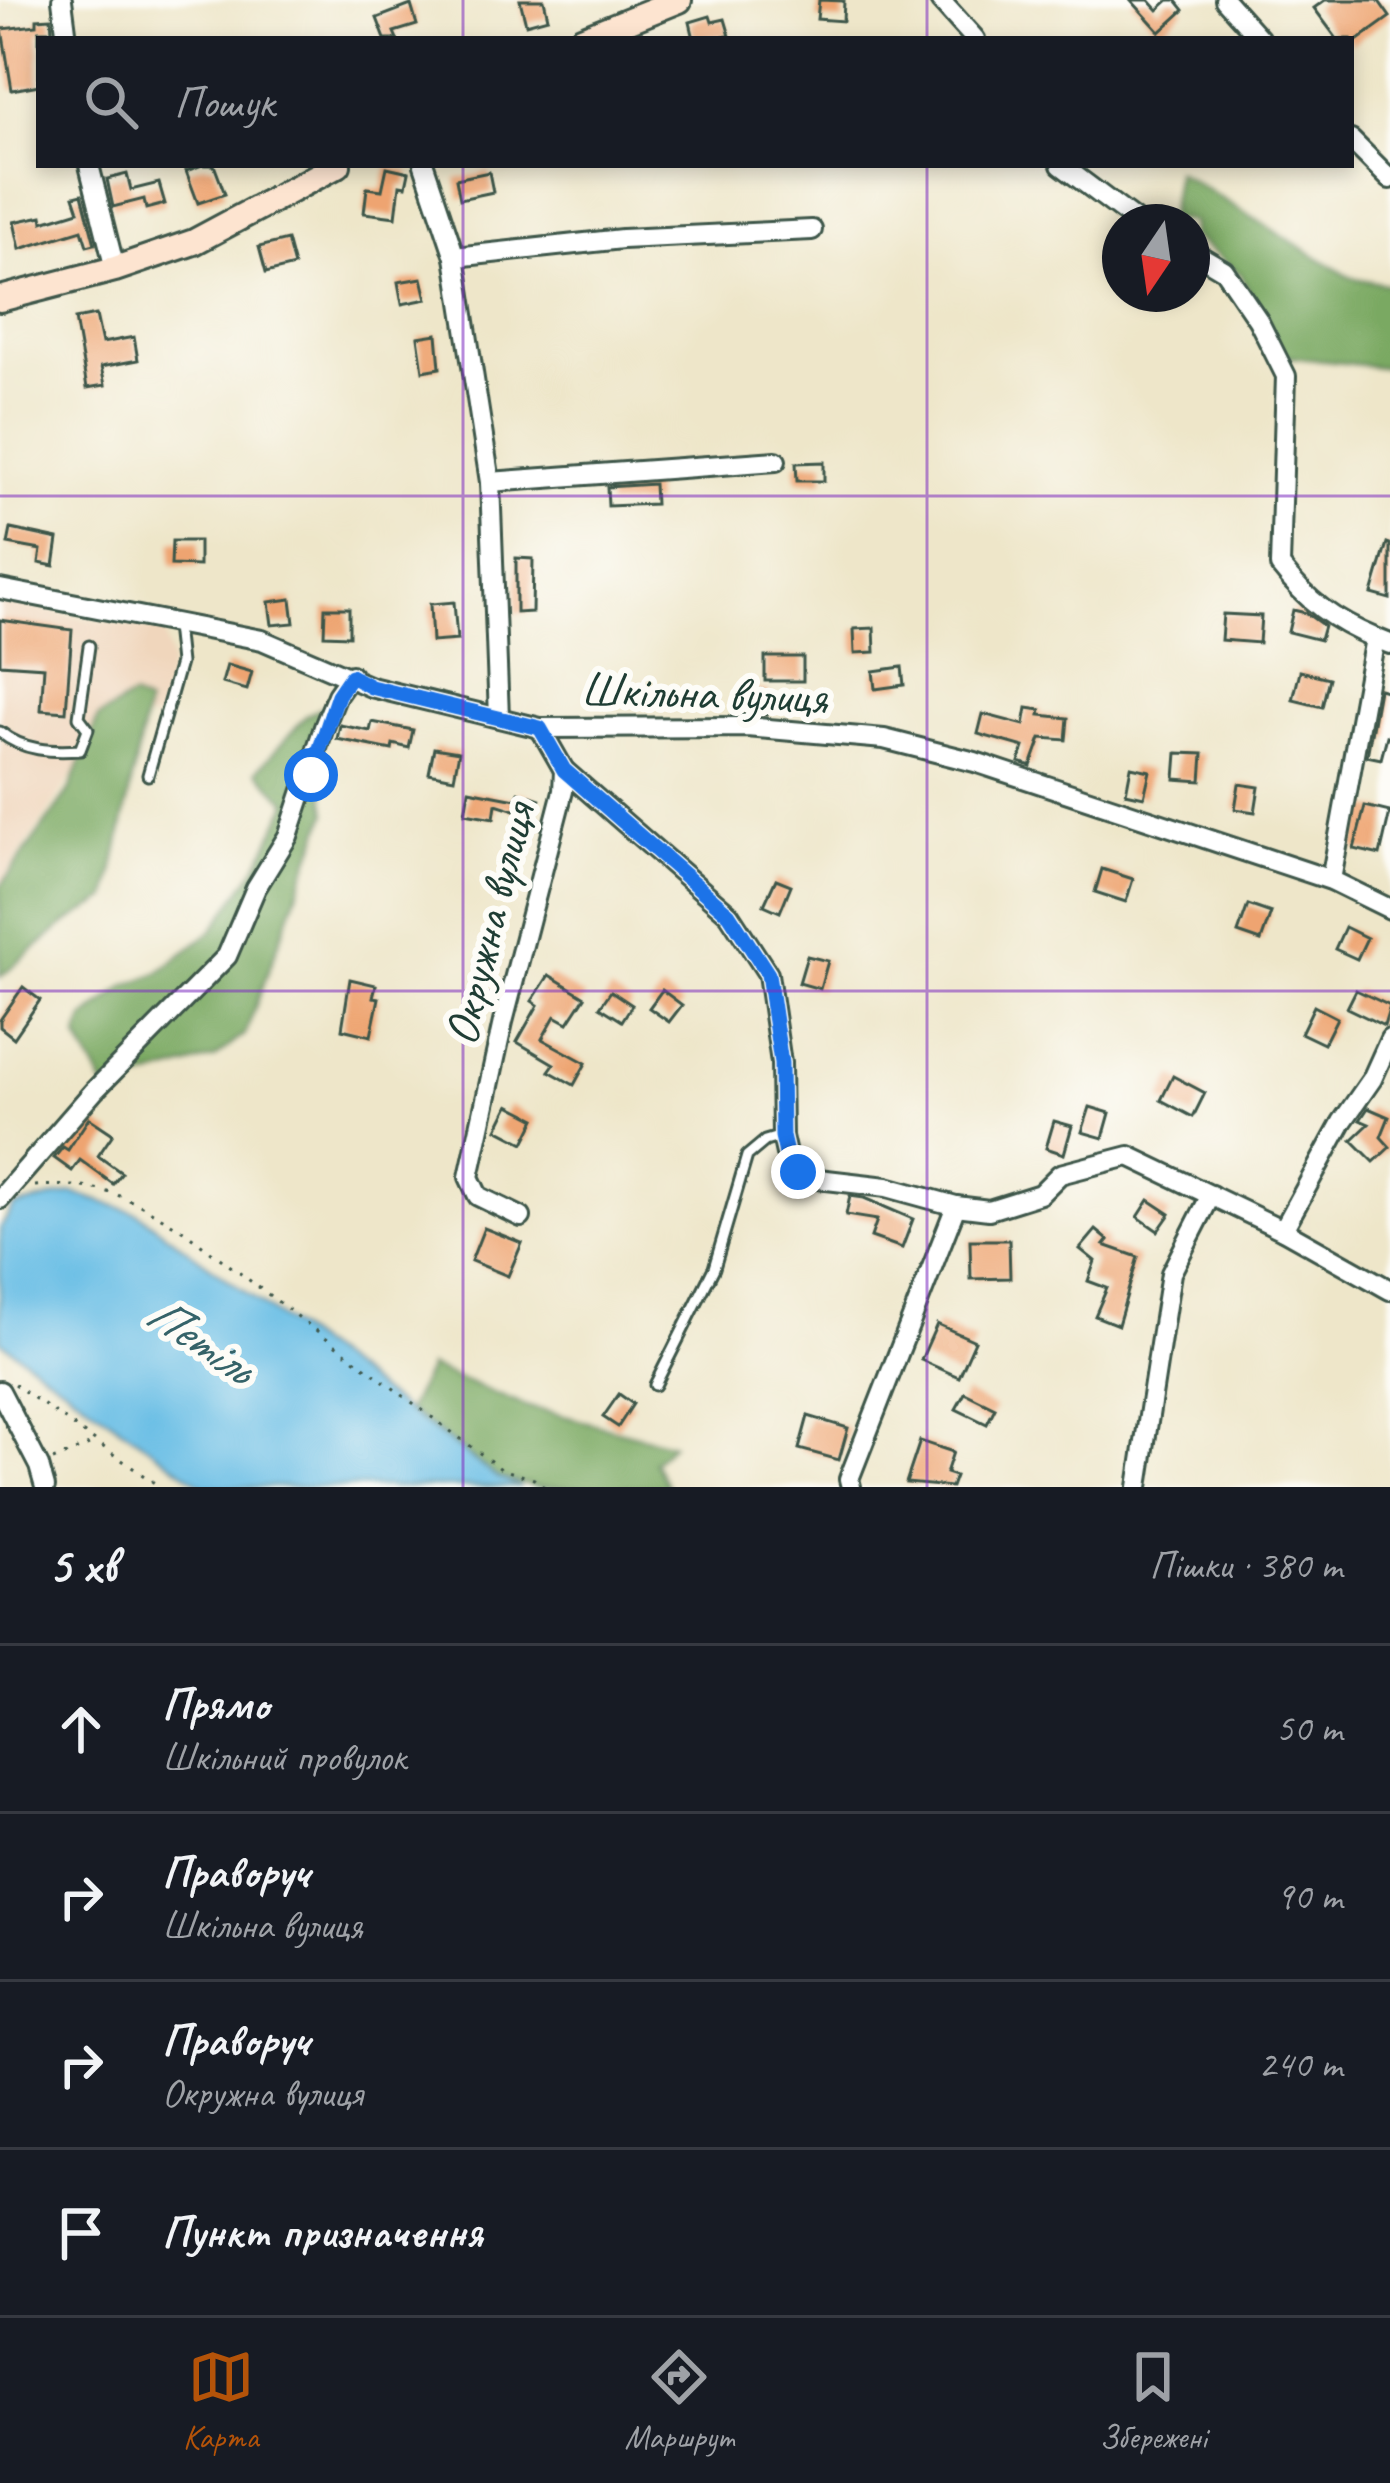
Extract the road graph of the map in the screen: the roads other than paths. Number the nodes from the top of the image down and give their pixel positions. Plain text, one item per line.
1 (62, 0) edge
2 (679, 0) edge
3 (940, 0) edge
4 (1225, 0) edge
5 (67, 36) edge
6 (589, 36) edge
7 (972, 36) edge
8 (1257, 36) edge
9 (1354, 143) edge
10 (90, 168) edge
11 (332, 168) edge
12 (425, 168) edge
13 (1065, 168) edge
14 (1390, 179) edge
15 (1113, 204) edge
16 (812, 230) dead end
17 (455, 256) junction
18 (1210, 262) edge
19 (116, 269) junction
20 (1, 299) edge
21 (776, 461) dead end
22 (490, 482) junction
23 (0, 589) edge
24 (176, 620) junction
25 (1382, 641) edge
26 (88, 646) dead end
27 (351, 676) junction
28 (499, 716) junction
29 (540, 728) junction
30 (0, 732) edge
31 (564, 770) junction
32 (148, 775) dead end
33 (1331, 880) junction
34 (1390, 908) edge
35 (1390, 1039) edge
36 (782, 1136) junction
37 (5, 1193) edge
38 (1211, 1195) junction
39 (956, 1206) junction
40 (521, 1217) dead end
41 (1283, 1230) junction
42 (1390, 1290) edge
43 (655, 1385) dead end
44 (5, 1386) edge
45 (45, 1487) edge
46 (851, 1487) edge
47 (1138, 1487) edge

1 - 5 street
2 - 6 street
3 - 7 street
4 - 8 street
9 - 14 street
10 - 19 street
11 - 19 street
12 - 17 street
13 - 15 street
16 - 17 street
17 - 22 street
18 - 25 street
19 - 20 street
21 - 22 street
22 - 28 street
23 - 24 street, Шкільна вулиця
24 - 27 street, Шкільна вулиця
24 - 32 lane
25 - 33 street
26 - 30 lane
27 - 28 street, Шкільна вулиця
27 - 37 street
28 - 29 street, Шкільна вулиця
29 - 31 street
29 - 33 street, Шкільна вулиця
31 - 36 street, Окружна вулиця
31 - 40 street, Окружна вулиця
33 - 34 street, Шкільна вулиця
35 - 41 street
36 - 39 street
36 - 43 lane
38 - 39 street
38 - 41 street
38 - 47 street
39 - 46 street
41 - 42 street
44 - 45 street

